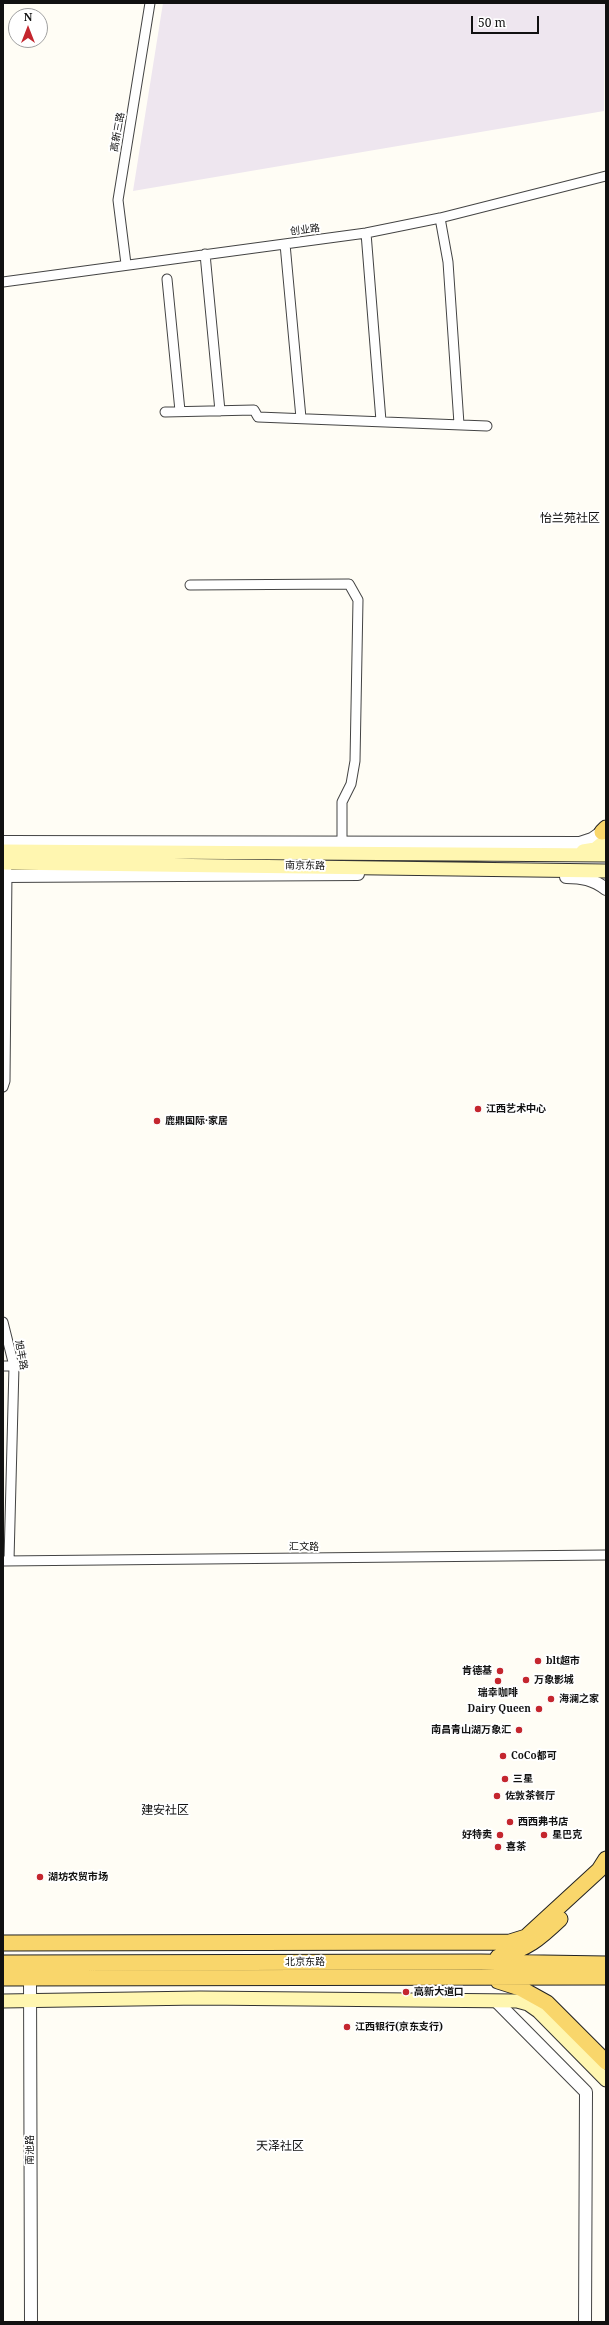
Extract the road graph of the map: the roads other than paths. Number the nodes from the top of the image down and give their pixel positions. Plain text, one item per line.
1 (150, 3) edge
2 (606, 176) edge
3 (440, 218) junction
4 (366, 233) junction
5 (285, 244) junction
6 (205, 254) junction
7 (126, 264) junction
8 (167, 279) dead end
9 (3, 282) edge
10 (180, 411) junction
11 (220, 411) junction
12 (165, 412) dead end
13 (301, 418) junction
14 (380, 422) junction
15 (459, 424) junction
16 (487, 426) dead end
17 (190, 585) dead end
18 (605, 834) edge
19 (342, 843) junction
20 (480, 844) junction
21 (527, 854) junction
22 (559, 855) junction
23 (606, 855) edge
24 (5, 860) edge
25 (603, 873) edge
26 (606, 889) edge
27 (3, 1087) edge
28 (3, 1322) edge
29 (3, 1366) edge
30 (14, 1366) junction
31 (606, 1555) edge
32 (6, 1560) edge
33 (606, 1859) edge
34 (606, 1876) edge
35 (3, 1943) edge
36 (481, 1962) junction
37 (3, 1963) edge
38 (606, 1964) edge
39 (483, 1977) junction
40 (606, 1977) edge
41 (3, 1978) edge
42 (30, 1978) junction
43 (3, 2001) edge
44 (30, 2001) junction
45 (496, 2001) junction
46 (606, 2062) edge
47 (606, 2080) edge
48 (30, 2322) edge
49 (585, 2322) edge

1 - 7 street, 高新三路
2 - 3 street, 创业路
3 - 4 street, 创业路
3 - 15 street
4 - 5 street, 创业路
4 - 14 street
5 - 6 street, 创业路
5 - 13 street
6 - 7 street, 创业路
6 - 11 street
7 - 9 street, 创业路
8 - 10 street
10 - 11 street
10 - 12 street
11 - 13 street
13 - 14 street
14 - 15 street
15 - 16 street
17 - 19 street
18 - 20 street
18 - 22 main road
19 - 20 street
19 - 24 street
20 - 21 street
21 - 22 main road, 南京东路
21 - 24 main road, 南京东路
22 - 23 main road, 南京东路
24 - 25 main road, 南京东路
24 - 26 street
24 - 27 street
28 - 30 street, 旭丰路
29 - 30 street
30 - 32 street, 旭丰路
31 - 32 street, 汇文路
33 - 35 main road
34 - 36 main road
36 - 37 main road, 北京东路
36 - 38 main road, 北京东路
39 - 40 main road, 北京东路
39 - 42 main road, 北京东路
39 - 46 main road
41 - 42 main road, 北京东路
42 - 44 street, 南池路
43 - 44 main road
44 - 45 main road
44 - 48 street, 南池路
45 - 47 main road
45 - 49 street

